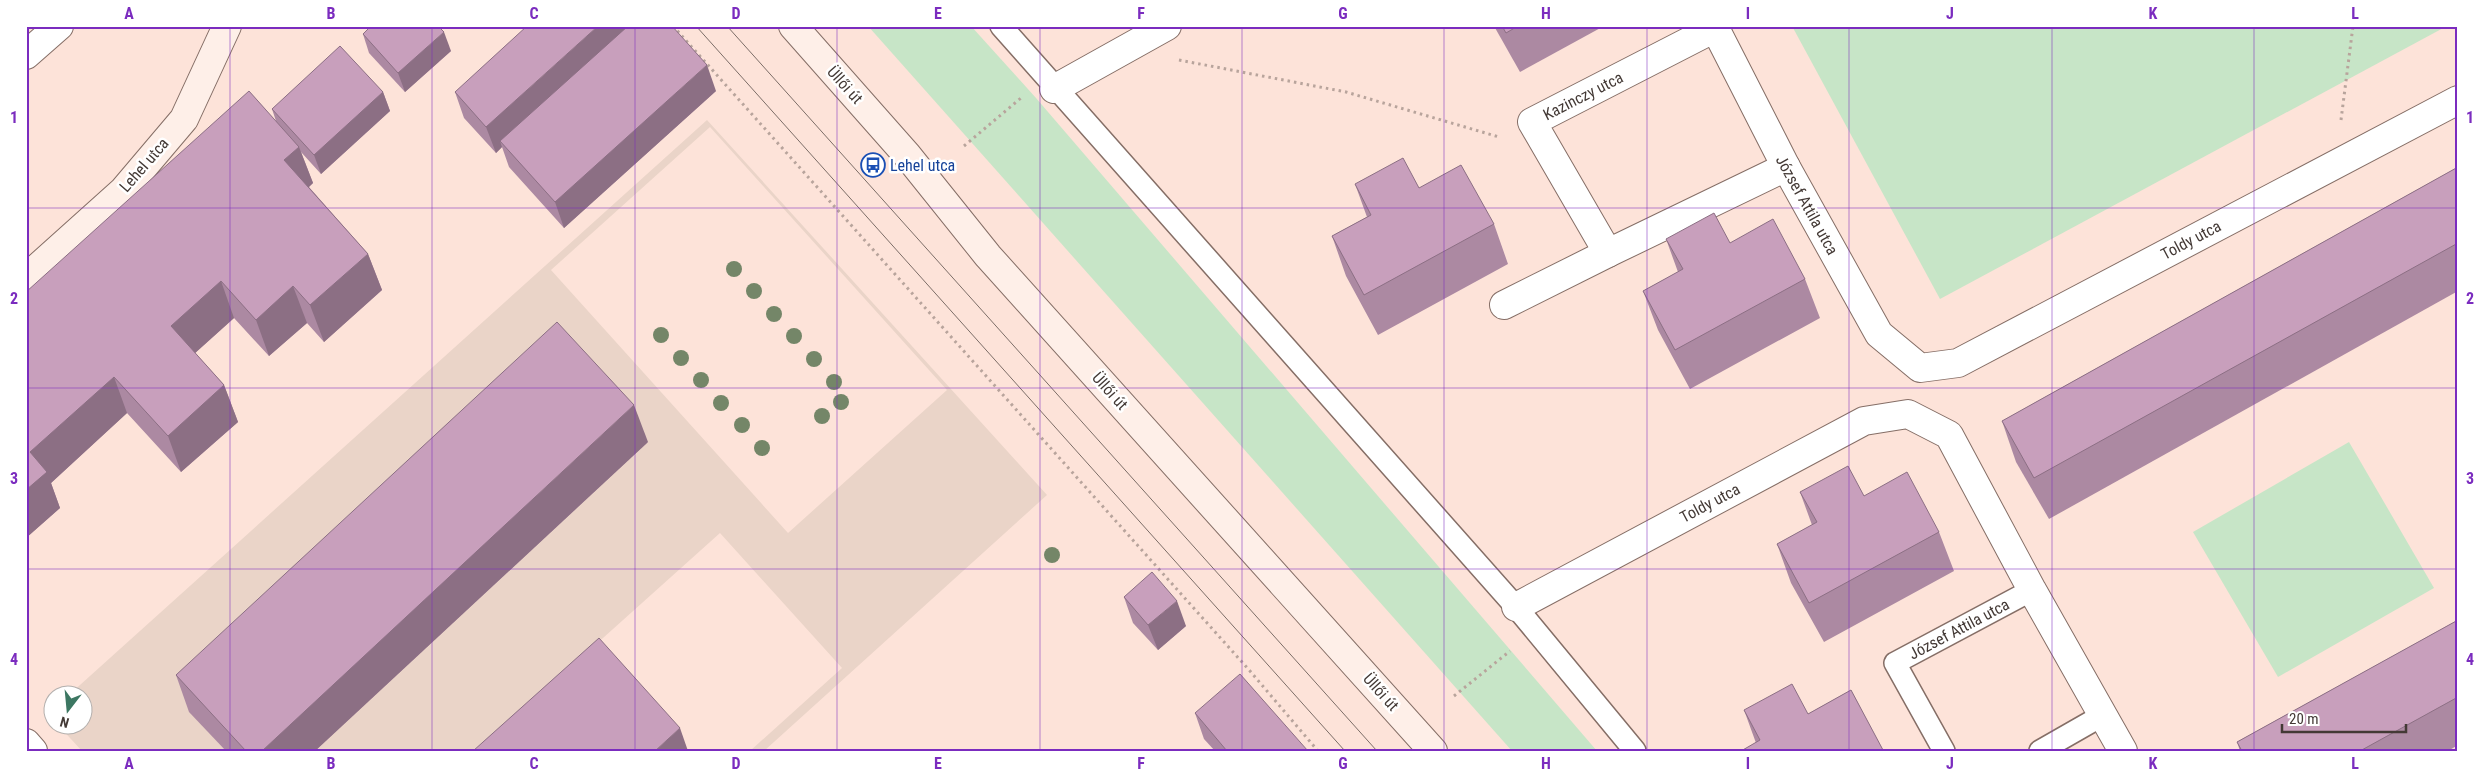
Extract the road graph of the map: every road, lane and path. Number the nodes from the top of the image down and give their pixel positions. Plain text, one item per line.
1 (59, 26) edge
2 (227, 26) edge
3 (673, 26) edge
4 (793, 26) edge
5 (1000, 26) edge
6 (1167, 26) edge
7 (2353, 26) edge
8 (1714, 27) edge
9 (1124, 50) junction
10 (26, 55) edge
11 (1049, 83) junction
12 (2458, 100) edge
13 (964, 146) dead end
14 (1548, 151) junction
15 (2335, 164) junction
16 (1786, 167) junction
17 (1608, 253) junction
18 (26, 278) edge
19 (1504, 305) dead end
20 (1920, 368) joint
21 (2032, 590) junction
22 (1516, 607) junction
23 (1535, 630) junction
24 (1454, 696) dead end
25 (2103, 714) junction
26 (26, 743) edge
27 (33, 751) edge
28 (1318, 751) edge
29 (1433, 751) edge
30 (1635, 751) edge
31 (1944, 751) edge
32 (2040, 751) edge
33 (2123, 751) edge

1 - 10 street
2 - 18 main road, Lehel utca
3 - 28 path
4 - 29 main road, Üllői út
5 - 11 lane
6 - 9 street
7 - 15 path
8 - 14 street, Kazinczy utca
8 - 16 street, József Attila utca
9 - 11 street
9 - 14 path
11 - 13 path
11 - 22 lane
12 - 15 street, Toldy utca
14 - 17 street, Kazinczy utca
15 - 20 street, Toldy utca
16 - 17 street
16 - 20 street, József Attila utca
17 - 19 street
21 - 22 street, Toldy utca
21 - 25 street
21 - 31 lane, József Attila utca
22 - 23 lane
23 - 24 path
23 - 30 lane
25 - 32 lane
25 - 33 street
26 - 27 street

